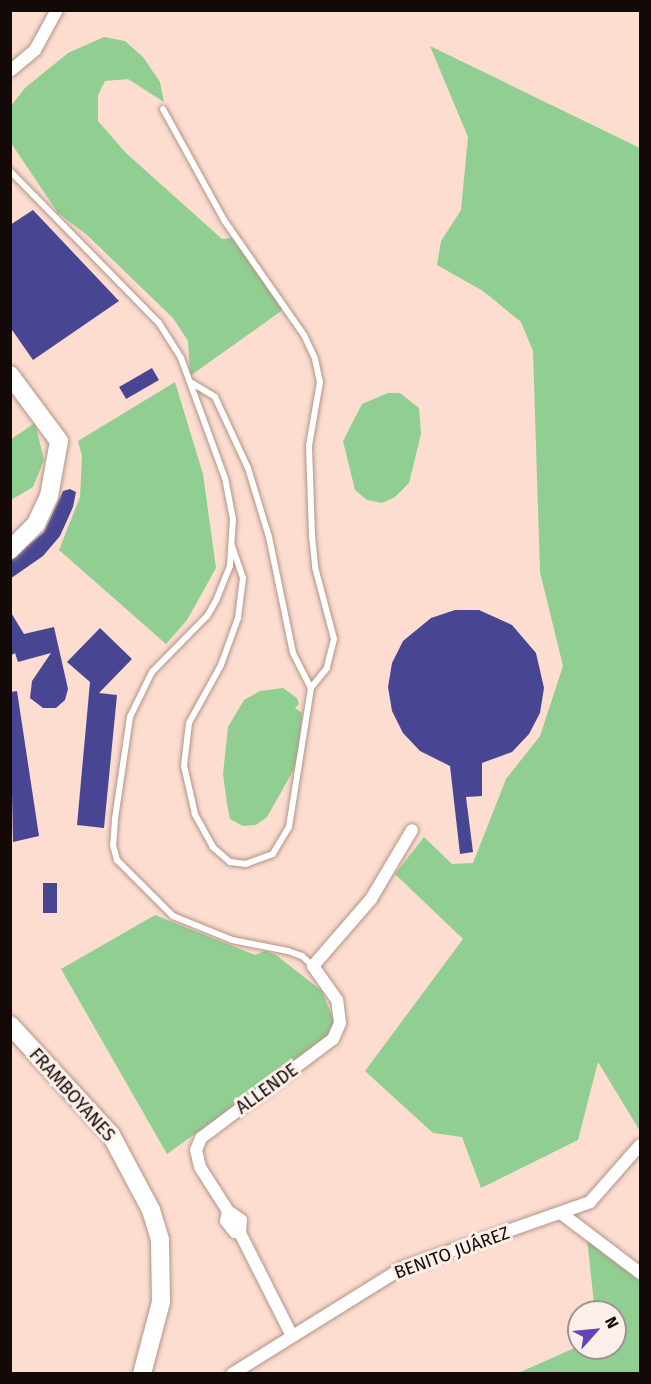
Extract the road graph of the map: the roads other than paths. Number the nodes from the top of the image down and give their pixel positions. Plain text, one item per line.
1 (57, 10) edge
2 (10, 71) edge
3 (163, 109) dead end
4 (10, 171) edge
5 (10, 375) edge
6 (192, 383) junction
7 (232, 546) junction
8 (10, 550) edge
9 (310, 688) junction
10 (412, 830) dead end
11 (313, 966) junction
12 (10, 1025) edge
13 (638, 1153) edge
14 (562, 1214) junction
15 (640, 1273) edge
16 (291, 1334) junction
17 (142, 1374) edge
18 (232, 1374) edge

1 - 2 street
3 - 9 lane
4 - 6 lane
5 - 8 street
6 - 7 lane
6 - 9 lane
7 - 9 lane
7 - 11 lane
10 - 11 street
11 - 16 street, ALLENDE
12 - 17 street, FRAMBOYANES
13 - 14 street, BENITO JUÁREZ
14 - 15 street
14 - 16 street, BENITO JUÁREZ
16 - 18 street, BENITO JUÁREZ

